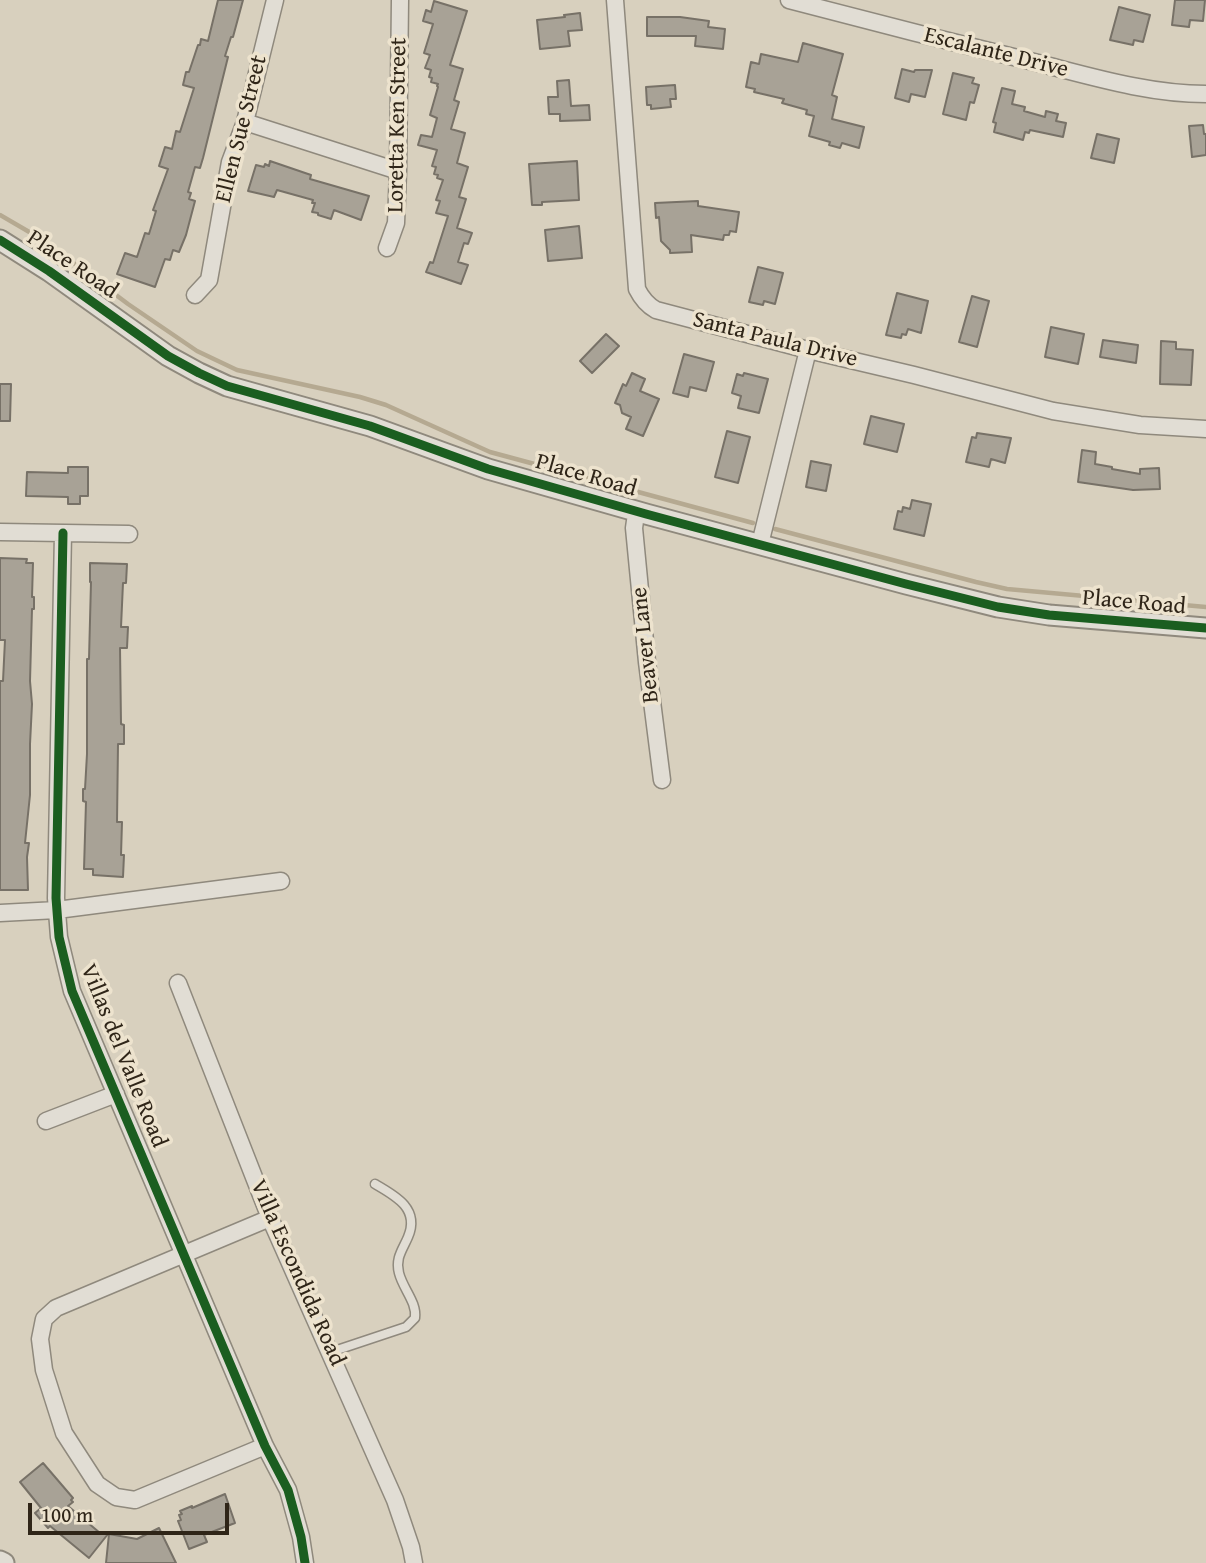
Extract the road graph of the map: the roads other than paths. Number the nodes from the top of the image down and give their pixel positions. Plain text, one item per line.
1 (275, 0) edge
2 (400, 0) edge
3 (615, 0) edge
4 (789, 0) edge
5 (1206, 94) edge
6 (245, 122) junction
7 (398, 171) junction
8 (0, 240) edge
9 (387, 248) dead end
10 (195, 295) dead end
11 (808, 350) junction
12 (1206, 429) edge
13 (639, 511) junction
14 (0, 532) edge
15 (63, 533) junction
16 (129, 534) dead end
17 (760, 544) junction
18 (1206, 628) edge
19 (662, 780) dead end
20 (281, 881) dead end
21 (57, 910) junction
22 (0, 913) edge
23 (178, 984) dead end
24 (116, 1094) junction
25 (46, 1121) dead end
26 (375, 1184) dead end
27 (271, 1218) junction
28 (184, 1254) junction
29 (331, 1352) junction
30 (265, 1446) junction
31 (304, 1563) edge
32 (414, 1563) edge

1 - 6 street, Ellen Sue Street
2 - 7 street, Loretta Ken Street
3 - 11 street, Santa Paula Drive
4 - 5 street, Escalante Drive
6 - 7 street
6 - 10 street, Ellen Sue Street
7 - 9 street, Loretta Ken Street
8 - 13 street, Place Road
11 - 12 street, Santa Paula Drive
11 - 17 street
13 - 17 street, Place Road
13 - 19 street, Beaver Lane
14 - 15 street
15 - 16 street
15 - 21 street, Villas del Valle Road
17 - 18 street, Place Road
20 - 21 street
21 - 22 street
21 - 24 street, Villas del Valle Road
23 - 27 street, Villa Escondida Road
24 - 25 street
24 - 28 street, Villas del Valle Road
26 - 29 lane
27 - 28 street
27 - 29 street, Villa Escondida Road
28 - 30 street, Villas del Valle Road
28 - 30 street
29 - 32 street, Villa Escondida Road
30 - 31 street, Villas del Valle Road

